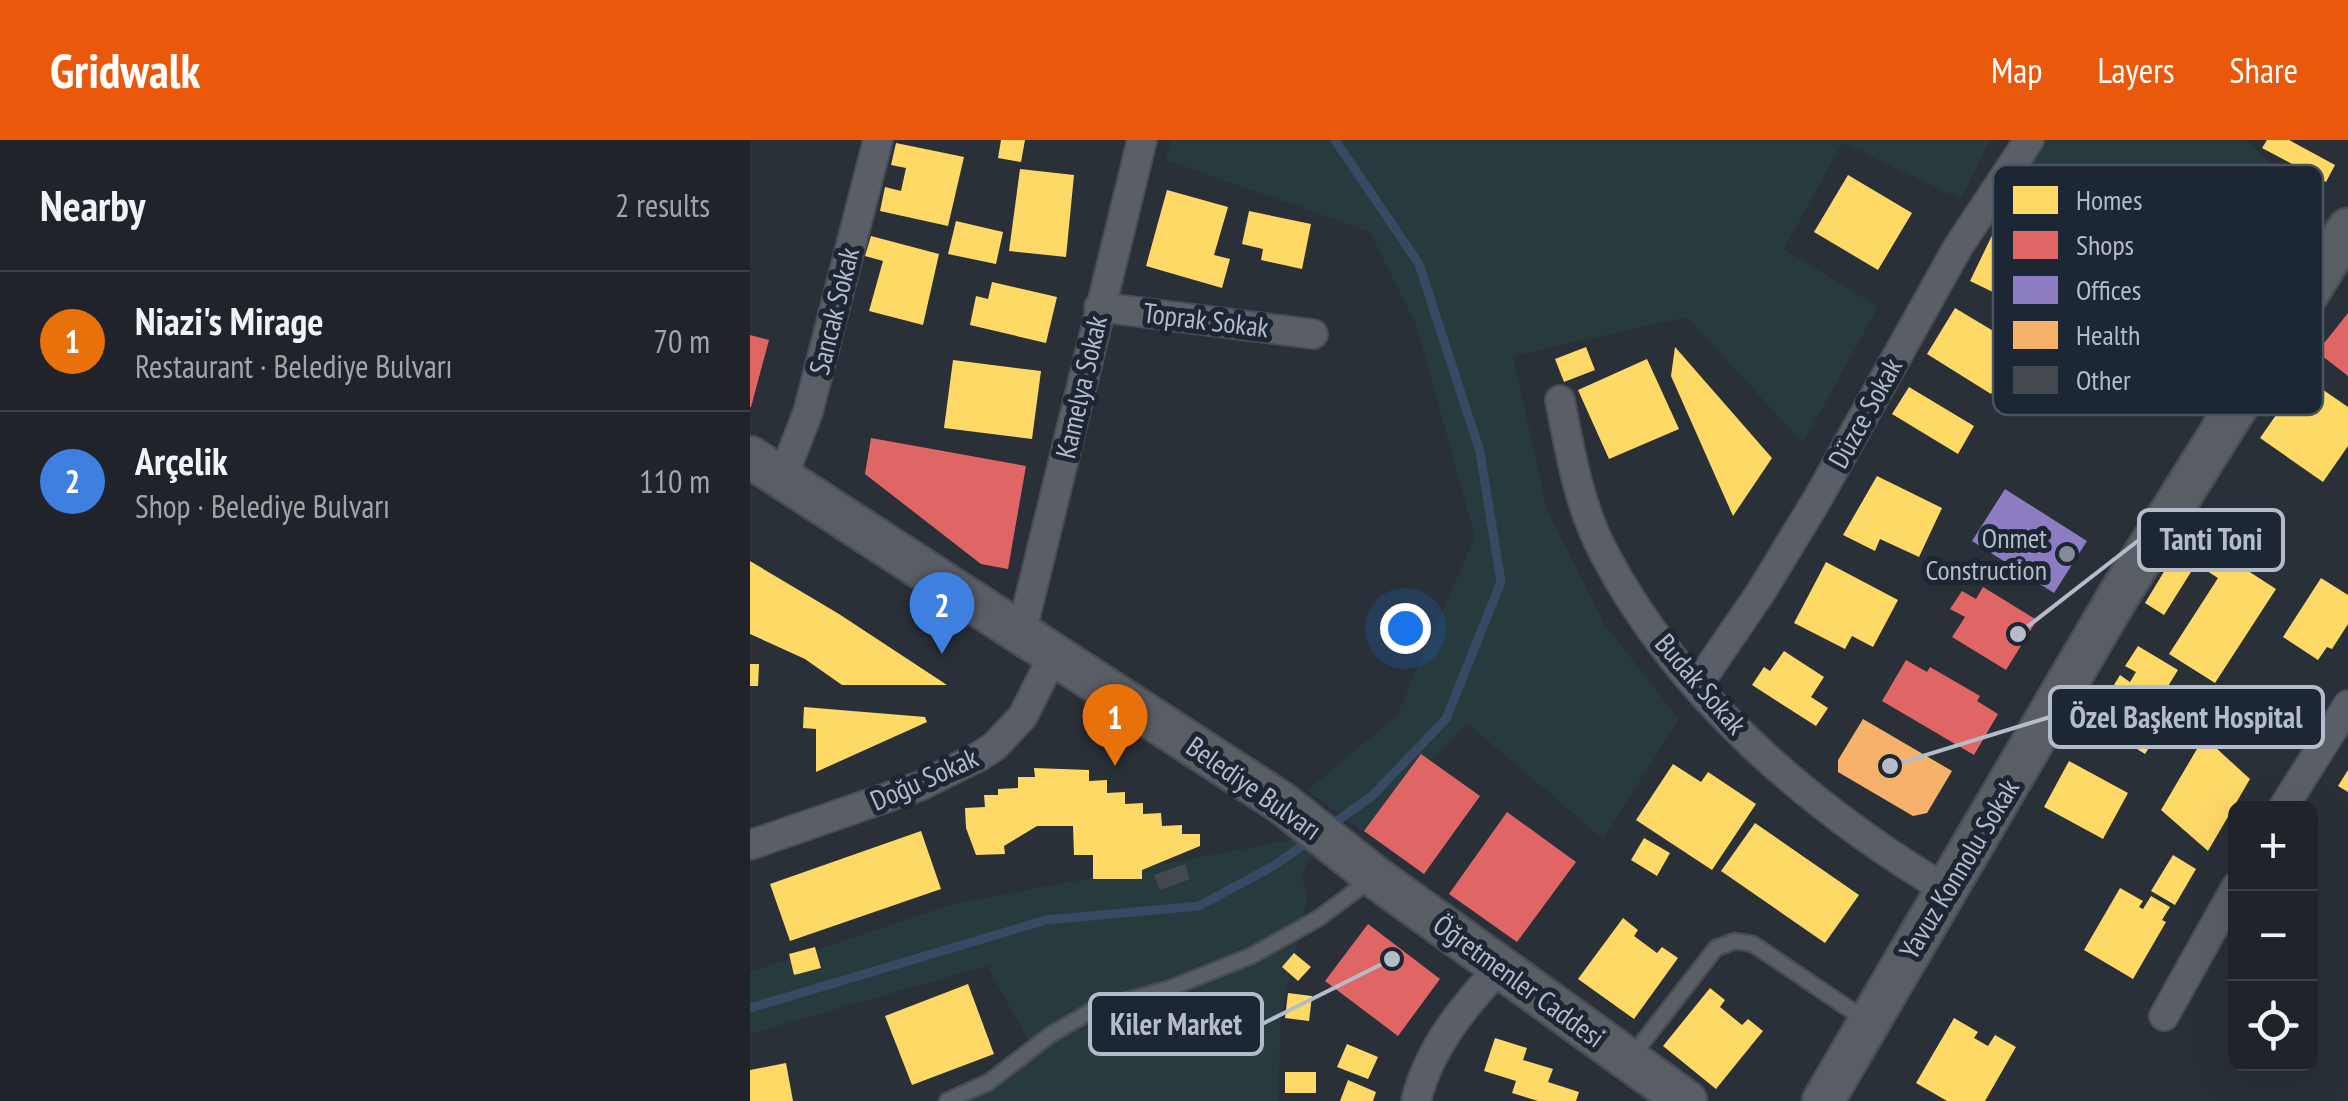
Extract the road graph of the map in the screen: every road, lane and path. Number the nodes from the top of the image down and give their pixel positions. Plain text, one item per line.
1 (878, 140) edge
2 (1142, 140) edge
3 (2028, 140) edge
4 (2012, 165) edge
5 (1993, 194) edge
6 (2348, 229) edge
7 (2323, 269) edge
8 (1099, 306) junction
9 (1312, 334) dead end
10 (1560, 400) dead end
11 (2232, 415) edge
12 (766, 468) edge
13 (1037, 645) junction
14 (1698, 684) junction
15 (2348, 705) edge
16 (2287, 801) edge
17 (750, 845) edge
18 (1364, 868) junction
19 (1947, 890) junction
20 (2233, 891) edge
21 (1501, 966) junction
22 (2164, 1016) dead end
23 (1868, 1022) junction
24 (1629, 1060) junction
25 (947, 1101) edge
26 (1416, 1101) edge
27 (1686, 1101) edge
28 (1823, 1101) edge

1 - 12 street, Sancak Sokak
2 - 8 street, Kamelya Sokak
3 - 4 street, Düzce Sokak
5 - 14 street, Düzce Sokak
6 - 7 main road, Yavuz Konnolu Sokak
8 - 9 street, Toprak Sokak
8 - 13 street, Kamelya Sokak
10 - 14 street, Budak Sokak
11 - 19 main road, Yavuz Konnolu Sokak
12 - 13 main road, Belediye Bulvarı
13 - 17 street, Doğu Sokak
13 - 18 main road, Belediye Bulvarı
14 - 19 street, Budak Sokak
15 - 16 street
18 - 21 main road, Öğretmenler Caddesi
18 - 25 lane
19 - 23 main road, Yavuz Konnolu Sokak
20 - 22 street
21 - 24 main road, Öğretmenler Caddesi
21 - 26 street
23 - 24 lane
23 - 28 main road, Yavuz Konnolu Sokak
24 - 27 main road, Öğretmenler Caddesi

